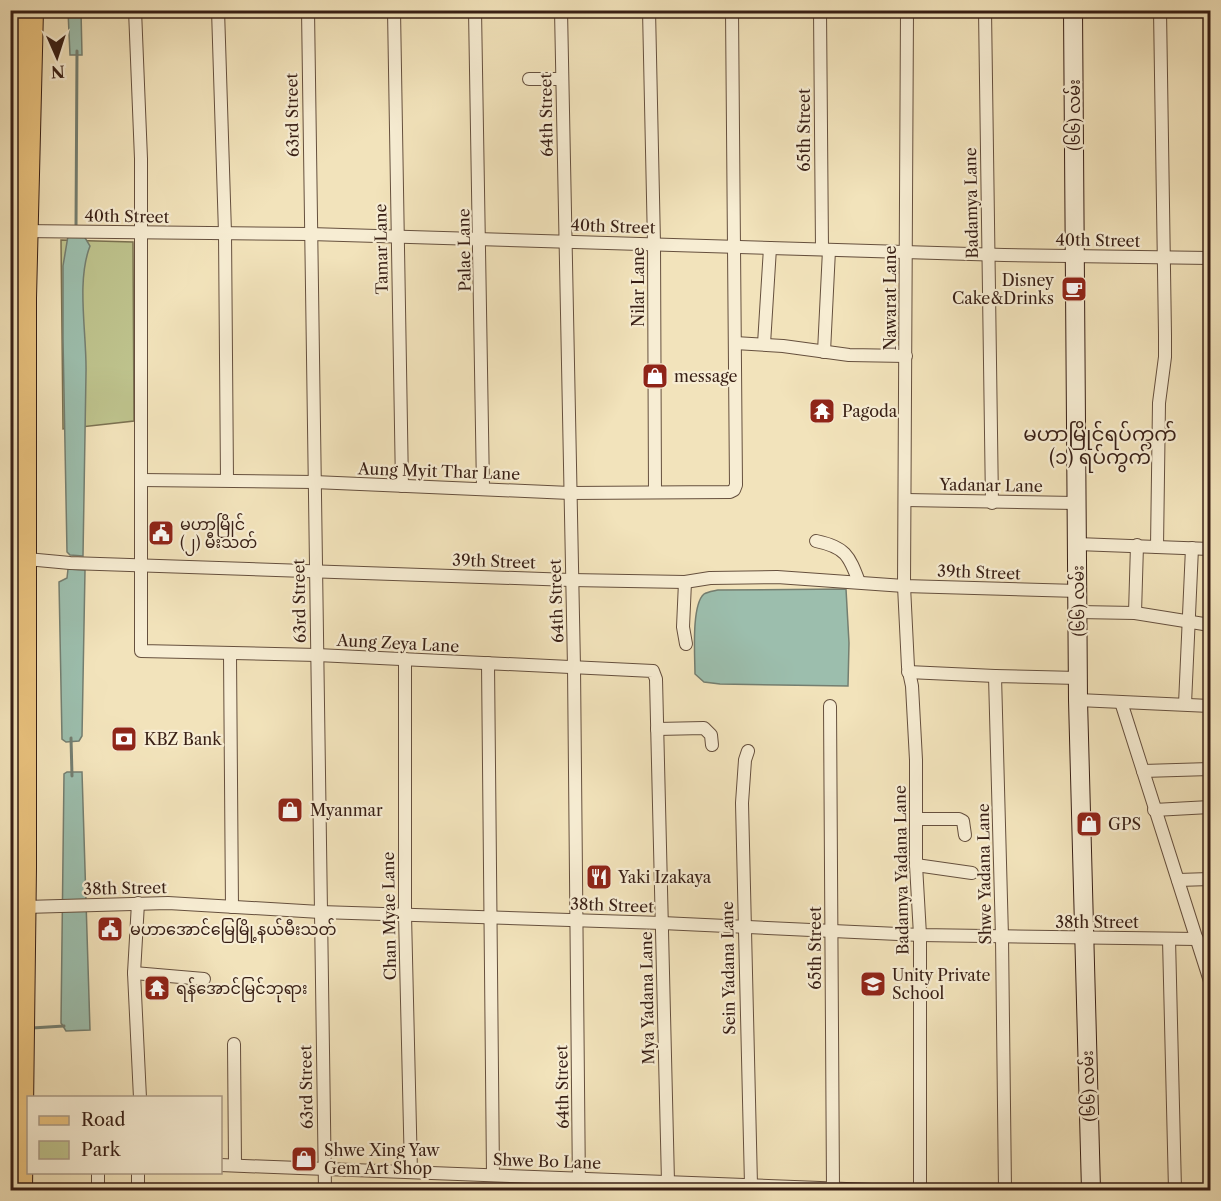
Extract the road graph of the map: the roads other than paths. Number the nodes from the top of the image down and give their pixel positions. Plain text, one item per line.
1 (17, 10) edge
2 (33, 10) edge
3 (135, 10) edge
4 (218, 10) edge
5 (308, 10) edge
6 (394, 10) edge
7 (476, 10) edge
8 (561, 10) edge
9 (649, 10) edge
10 (732, 10) edge
11 (820, 10) edge
12 (906, 10) edge
13 (985, 10) edge
14 (1073, 10) edge
15 (1160, 10) edge
16 (529, 79) dead end
17 (562, 79) junction
18 (18, 180) edge
19 (21, 231) junction
20 (141, 232) junction
21 (225, 233) junction
22 (310, 234) junction
23 (397, 236) junction
24 (480, 238) junction
25 (565, 241) junction
26 (654, 244) junction
27 (735, 247) junction
28 (770, 248) junction
29 (1210, 248) edge
30 (825, 250) junction
31 (906, 252) junction
32 (988, 254) junction
33 (1074, 256) junction
34 (1163, 258) junction
35 (1210, 258) edge
36 (17, 259) edge
37 (735, 343) junction
38 (764, 344) junction
39 (824, 352) junction
40 (906, 356) junction
41 (141, 480) junction
42 (227, 480) junction
43 (314, 482) junction
44 (402, 486) junction
45 (483, 489) junction
46 (655, 492) junction
47 (570, 493) junction
48 (906, 500) junction
49 (992, 503) junction
50 (1076, 503) junction
51 (816, 541) dead end
52 (1077, 544) junction
53 (1137, 545) junction
54 (1157, 547) junction
55 (1192, 548) junction
56 (1210, 549) edge
57 (21, 559) junction
58 (141, 564) junction
59 (315, 572) junction
60 (571, 580) junction
61 (685, 582) junction
62 (859, 582) junction
63 (904, 586) junction
64 (1078, 591) junction
65 (1078, 612) junction
66 (1135, 613) junction
67 (1189, 622) junction
68 (1210, 625) edge
69 (686, 644) dead end
70 (230, 655) junction
71 (317, 655) junction
72 (405, 659) junction
73 (488, 663) junction
74 (574, 667) junction
75 (653, 671) joint
76 (908, 672) junction
77 (995, 676) junction
78 (1078, 678) junction
79 (1078, 700) junction
80 (1121, 702) junction
81 (1185, 704) junction
82 (831, 706) dead end
83 (1210, 706) edge
84 (657, 729) junction
85 (712, 745) dead end
86 (748, 751) dead end
87 (1210, 769) edge
88 (1143, 771) junction
89 (13, 793) edge
90 (1210, 807) edge
91 (1155, 810) junction
92 (916, 819) junction
93 (965, 835) dead end
94 (12, 852) edge
95 (916, 865) junction
96 (972, 873) dead end
97 (1210, 879) edge
98 (1178, 880) junction
99 (138, 903) junction
100 (25, 907) junction
101 (232, 907) junction
102 (320, 912) junction
103 (405, 915) junction
104 (490, 917) junction
105 (576, 921) junction
106 (662, 923) junction
107 (744, 928) junction
108 (19, 930) junction
109 (832, 931) junction
110 (920, 935) junction
111 (1002, 937) junction
112 (1084, 938) junction
113 (1169, 939) junction
114 (1197, 939) junction
115 (134, 973) junction
116 (204, 979) dead end
117 (1210, 981) edge
118 (16, 1033) edge
119 (234, 1044) dead end
120 (141, 1096) edge
121 (21, 1143) edge
122 (222, 1165) edge
123 (235, 1165) junction
124 (324, 1168) junction
125 (411, 1172) junction
126 (98, 1174) edge
127 (138, 1174) edge
128 (493, 1175) junction
129 (668, 1182) junction
130 (579, 1185) edge
131 (751, 1185) junction
132 (833, 1190) edge
133 (22, 1191) edge
134 (98, 1191) edge
135 (138, 1191) edge
136 (325, 1191) edge
137 (872, 1191) edge
138 (920, 1191) edge
139 (1005, 1191) edge
140 (1091, 1191) edge
141 (1175, 1191) edge

1 - 18 main road
2 - 18 main road
3 - 20 street
4 - 21 street
5 - 22 street, 63rd Street
6 - 23 street, Tamar Lane
7 - 24 street, Palae Lane
8 - 17 street, 64th Street
9 - 26 street, Nilar Lane
10 - 27 street
11 - 30 street, 65th Street
12 - 31 street, Nawarat Lane
13 - 32 street, Badamya Lane
14 - 33 street, (၆၆) လမ်း
15 - 34 street
16 - 17 street
17 - 25 street, 64th Street
18 - 19 main road
19 - 20 street, 40th Street
19 - 36 main road
20 - 21 street, 40th Street
20 - 41 street
21 - 22 street, 40th Street
21 - 42 street
22 - 23 street, 40th Street
22 - 43 street, 63rd Street
23 - 24 street, 40th Street
23 - 44 street, Tamar Lane
24 - 25 street, 40th Street
24 - 45 street, Palae Lane
25 - 26 street, 40th Street
25 - 47 street, 64th Street
26 - 27 street, 40th Street
26 - 46 street, Nilar Lane
27 - 28 street, 40th Street
27 - 37 street
28 - 30 street, 40th Street
28 - 38 street
29 - 35 street
30 - 31 street, 40th Street
30 - 39 street, 65th Street
31 - 32 street, 40th Street
31 - 40 street, Nawarat Lane
32 - 33 street, 40th Street
32 - 49 street, Badamya Lane
33 - 34 street, 40th Street
33 - 50 street, (၆၆) လမ်း
34 - 35 street, 40th Street
34 - 54 street
36 - 57 main road
37 - 38 street
37 - 46 street, Aung Myit Thar Lane
38 - 39 street
39 - 40 street
40 - 48 street, Nawarat Lane
41 - 42 street, Aung Myit Thar Lane
41 - 58 street
42 - 43 street, Aung Myit Thar Lane
43 - 44 street, Aung Myit Thar Lane
43 - 59 street, 63rd Street
44 - 45 street, Aung Myit Thar Lane
45 - 47 street, Aung Myit Thar Lane
46 - 47 street, Aung Myit Thar Lane
47 - 60 street, 64th Street
48 - 49 street, Yadanar Lane
48 - 63 street, Nawarat Lane
49 - 50 street, Yadanar Lane
50 - 52 street, (၆၆) လမ်း
51 - 62 street
52 - 53 street
52 - 64 street, (၆၆) လမ်း
53 - 54 street
53 - 66 street
54 - 55 street
55 - 56 street
55 - 67 street
57 - 58 street, 39th Street
57 - 89 main road
57 - 100 main road
58 - 59 street, 39th Street
58 - 70 street, Aung Zeya Lane
59 - 60 street, 39th Street
59 - 71 street, 63rd Street
60 - 61 street, 39th Street
60 - 74 street, 64th Street
61 - 62 street, 39th Street
61 - 69 street
62 - 63 street, 39th Street
63 - 64 street, 39th Street
63 - 76 street, Badamya Yadana Lane
64 - 65 street, (၆၆) လမ်း
65 - 66 street
65 - 78 street, (၆၆) လမ်း
66 - 67 street
67 - 68 street
67 - 81 street
70 - 71 street, Aung Zeya Lane
70 - 101 street
71 - 72 street, Aung Zeya Lane
71 - 102 street, 63rd Street
72 - 73 street, Aung Zeya Lane
72 - 103 street, Chan Myae Lane
73 - 74 street, Aung Zeya Lane
73 - 104 street
74 - 75 street, Aung Zeya Lane
74 - 105 street, 64th Street
75 - 84 street, Mya Yadana Lane
76 - 77 street
76 - 92 street, Badamya Yadana Lane
77 - 78 street
77 - 111 street, Shwe Yadana Lane
78 - 79 street, (၆၆) လမ်း
79 - 80 street
79 - 112 street, (၆၆) လမ်း
80 - 81 street
80 - 88 street
81 - 83 street
82 - 109 street, 65th Street
84 - 85 street
84 - 106 street, Mya Yadana Lane
86 - 107 street, Sein Yadana Lane
87 - 88 street
88 - 91 street
89 - 94 main road
90 - 91 street
91 - 98 street
92 - 93 street
92 - 95 street, Badamya Yadana Lane
94 - 108 main road
95 - 96 street
95 - 110 street, Badamya Yadana Lane
97 - 98 street
98 - 114 street
99 - 100 street, 38th Street
99 - 101 street, 38th Street
99 - 115 street
100 - 108 main road
101 - 102 street, 38th Street
102 - 103 street, 38th Street
102 - 124 street, 63rd Street
103 - 104 street, 38th Street
103 - 125 street, Chan Myae Lane
104 - 105 street, 38th Street
104 - 128 street
105 - 106 street, 38th Street
105 - 130 street, 64th Street
106 - 107 street, 38th Street
106 - 129 street, Mya Yadana Lane
107 - 109 street, 38th Street
107 - 131 street, Sein Yadana Lane
108 - 118 main road
109 - 110 street, 38th Street
109 - 132 street, 65th Street
110 - 111 street, 38th Street
110 - 138 street, Badamya Yadana Lane
111 - 112 street, 38th Street
111 - 139 street, Shwe Yadana Lane
112 - 113 street, 38th Street
112 - 140 street, (၆၆) လမ်း
113 - 114 street, 38th Street
113 - 141 street
114 - 117 street
115 - 116 street
115 - 120 street
118 - 121 main road
119 - 123 street
121 - 133 main road
122 - 123 street, Shwe Bo Lane
123 - 124 street, Shwe Bo Lane
124 - 125 street, Shwe Bo Lane
124 - 136 street, 63rd Street
125 - 128 street, Shwe Bo Lane
126 - 134 street
127 - 135 street
128 - 130 street, Shwe Bo Lane
129 - 130 street, Shwe Bo Lane
129 - 131 street, Shwe Bo Lane
131 - 132 street, Shwe Bo Lane
132 - 137 street, Shwe Bo Lane

